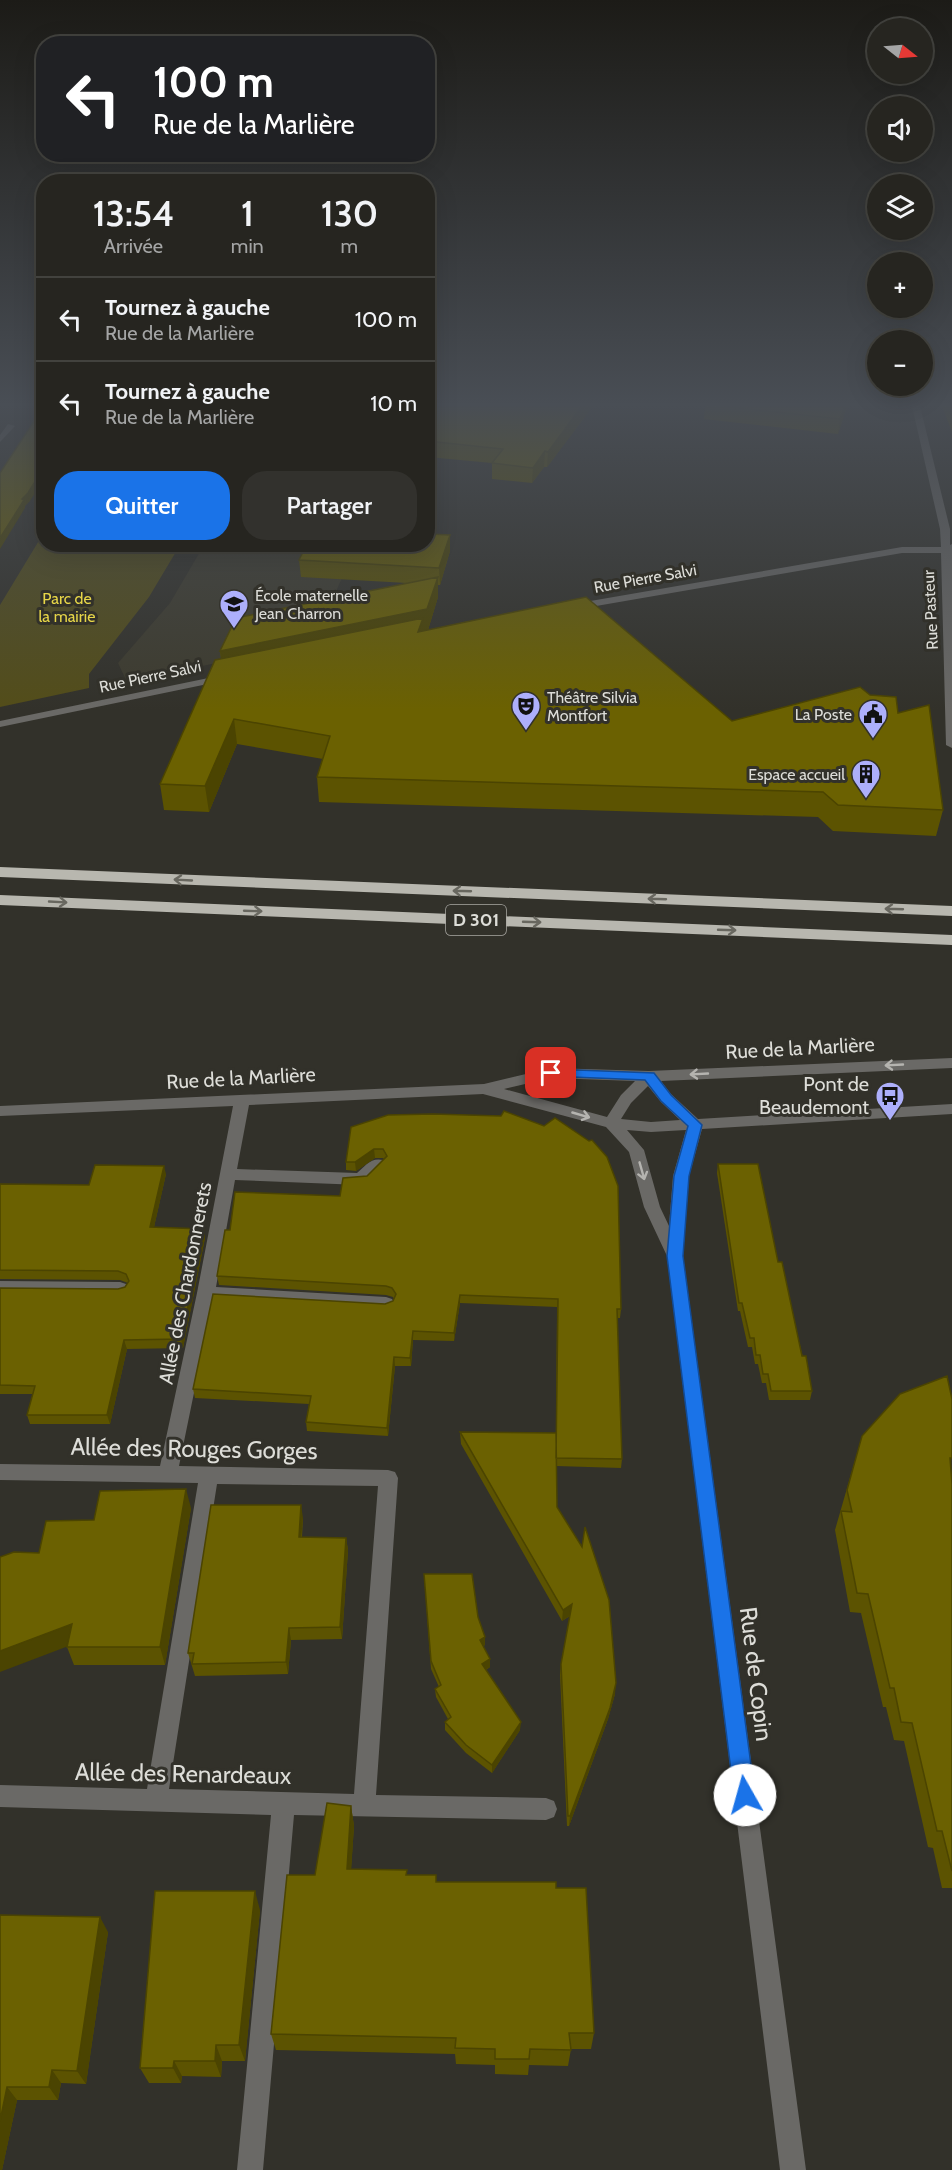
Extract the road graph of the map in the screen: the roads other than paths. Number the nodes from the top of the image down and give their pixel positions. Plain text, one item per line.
1 (940, 507) edge
2 (948, 549) edge
3 (557, 610) edge
4 (951, 666) edge
5 (230, 676) edge
6 (0, 724) edge
7 (952, 745) edge
8 (0, 872) edge
9 (0, 900) edge
10 (952, 911) edge
11 (952, 940) edge
12 (952, 1063) edge
13 (649, 1076) junction
14 (484, 1089) junction
15 (242, 1099) junction
16 (952, 1109) edge
17 (1, 1114) edge
18 (611, 1123) junction
19 (695, 1125) junction
20 (377, 1164) edge
21 (227, 1174) junction
22 (675, 1256) junction
23 (0, 1288) edge
24 (120, 1289) edge
25 (206, 1293) junction
26 (386, 1304) edge
27 (0, 1472) edge
28 (168, 1474) junction
29 (209, 1475) junction
30 (0, 1796) edge
31 (156, 1801) junction
32 (284, 1803) junction
33 (364, 1806) junction
34 (546, 1809) dead end
35 (250, 2170) edge
36 (793, 2170) edge

1 - 2 street, Rue Pasteur
2 - 3 street, Rue Pierre Salvi
2 - 4 street, Rue Pasteur
4 - 7 street, Rue Pasteur
5 - 6 street, Rue Pierre Salvi
10 -> 8 highway, D 301
9 -> 11 highway, D 301
12 -> 13 street, Rue de la Marlière
13 - 14 street, Rue de la Marlière
13 - 18 street
13 - 19 street
14 - 15 street, Rue de la Marlière
14 -> 18 street, Rue de la Marlière
15 - 17 street, Rue de la Marlière
15 - 21 street, Allée des Chardonnerets
16 - 19 street, Rue de la Marlière
18 - 19 street, Rue de la Marlière
18 -> 22 street, Rue de Copin
19 - 22 street, Rue de Copin
20 - 21 street
21 - 25 street, Allée des Chardonnerets
22 - 36 street, Rue de Copin
23 - 24 street
25 - 26 street
25 - 28 street, Allée des Chardonnerets
27 - 28 street, Allée des Rouges Gorges
28 - 29 street, Allée des Rouges Gorges
29 - 31 street
29 - 33 street, Allée des Rouges Gorges
30 - 31 street, Allée des Renardeaux
31 - 32 street, Allée des Renardeaux
32 - 33 street, Allée des Renardeaux
32 - 35 street
33 - 34 street, Allée des Renardeaux

